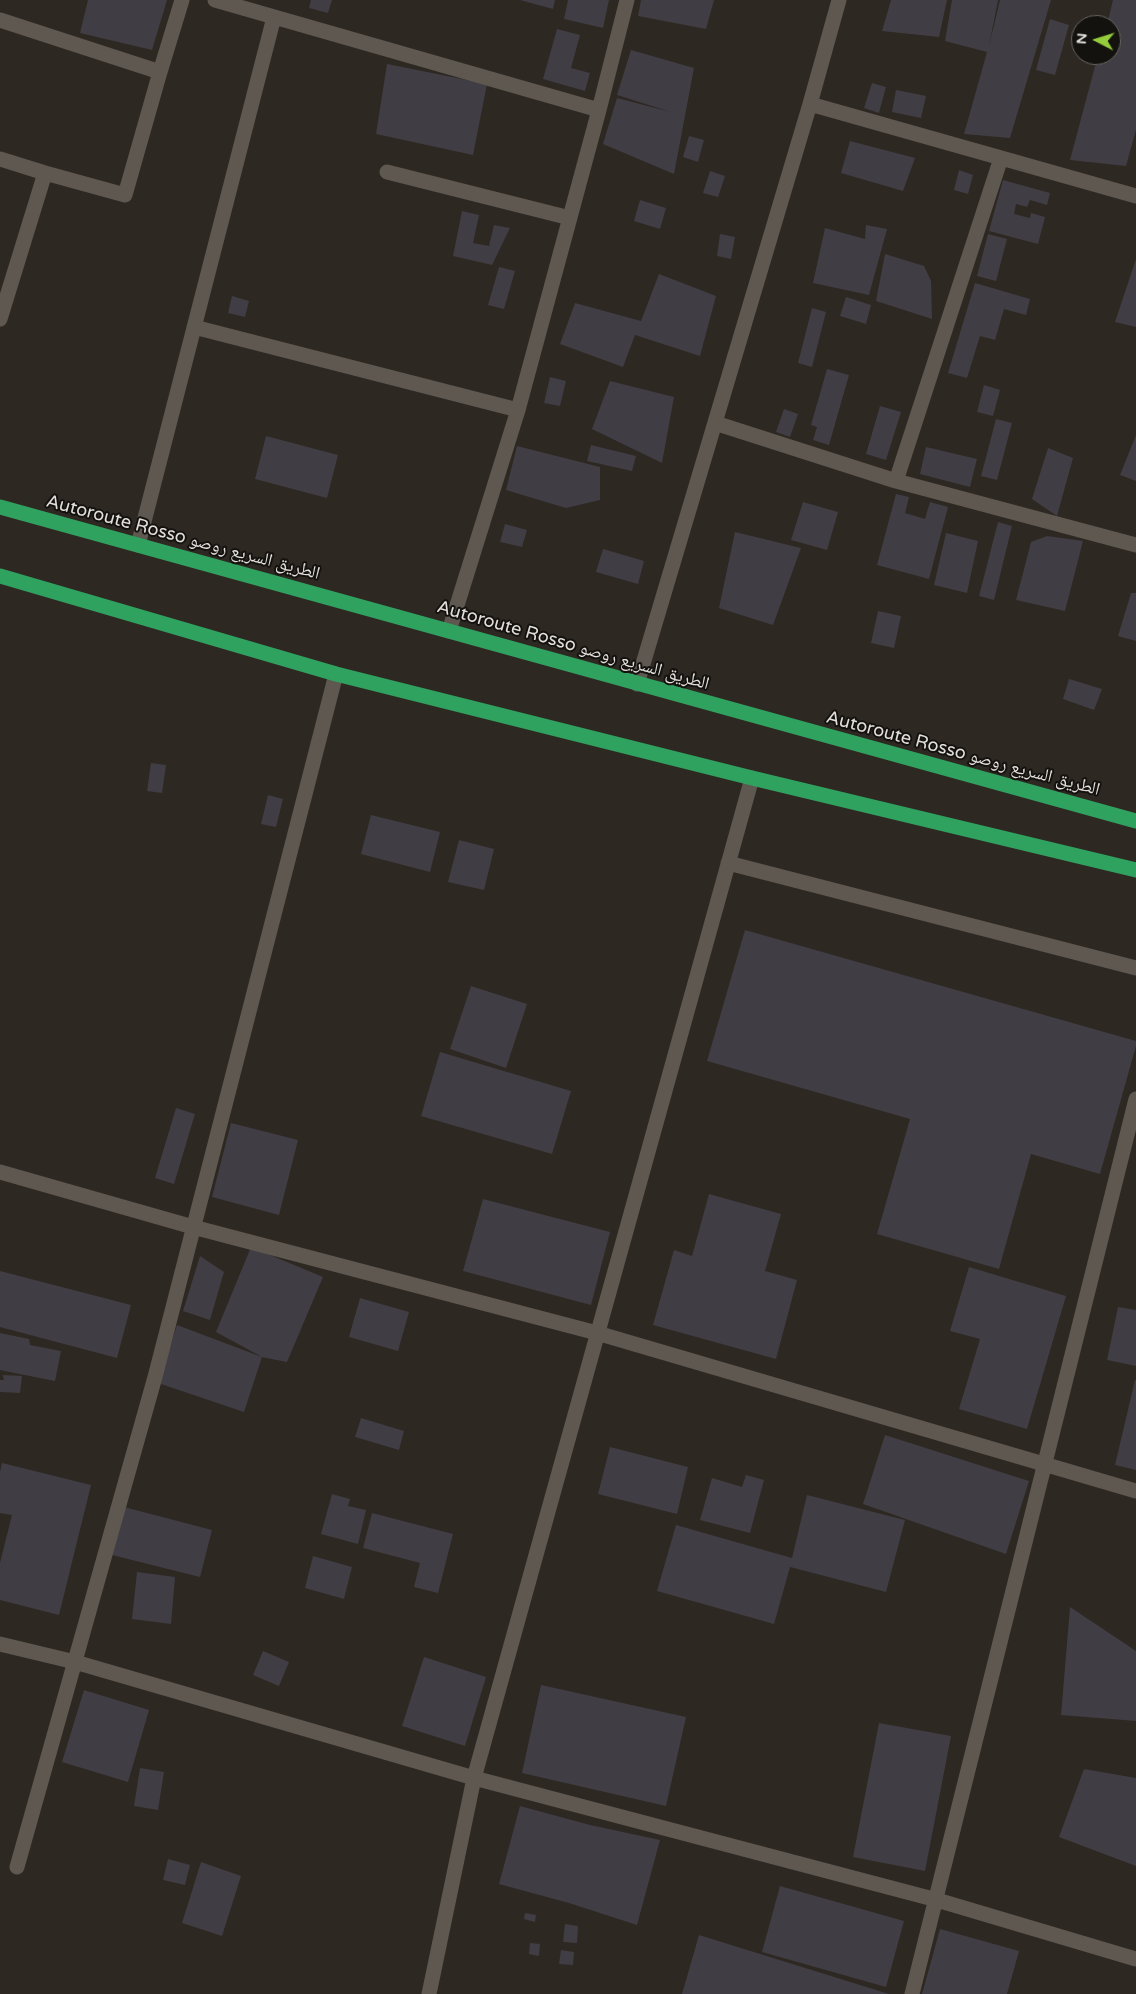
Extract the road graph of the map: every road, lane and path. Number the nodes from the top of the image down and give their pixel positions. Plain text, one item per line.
1 (182, 0) edge
2 (215, 0) edge
3 (626, 0) edge
4 (839, 0) edge
5 (274, 17) junction
6 (0, 20) edge
7 (160, 72) junction
8 (810, 104) junction
9 (599, 110) junction
10 (1001, 158) junction
11 (0, 159) edge
12 (387, 172) dead end
13 (45, 173) junction
14 (1136, 196) edge
15 (570, 218) junction
16 (0, 318) edge
17 (194, 327) junction
18 (518, 410) junction
19 (715, 423) junction
20 (896, 481) junction
21 (0, 507) edge
22 (138, 545) junction
23 (1136, 545) edge
24 (0, 576) edge
25 (450, 631) junction
26 (336, 674) junction
27 (637, 684) junction
28 (752, 778) junction
29 (1136, 821) edge
30 (728, 863) junction
31 (1136, 870) edge
32 (1136, 968) edge
33 (1136, 1099) edge
34 (1129, 1158) edge
35 (0, 1172) edge
36 (193, 1227) junction
37 (597, 1333) junction
38 (1045, 1465) junction
39 (1136, 1491) edge
40 (0, 1644) edge
41 (75, 1662) junction
42 (474, 1778) junction
43 (17, 1866) dead end
44 (937, 1900) junction
45 (1136, 1959) edge
46 (429, 1994) edge
47 (912, 1994) edge

1 - 7 street
2 - 5 street
3 - 9 street
4 - 8 street
5 - 9 street
5 - 17 street
6 - 7 street
7 - 13 street
8 - 10 street
8 - 19 street
9 - 15 street
10 - 14 street
10 - 20 street
11 - 13 street
12 - 15 street
13 - 16 street
15 - 18 street
17 - 18 street
17 - 22 street
18 - 25 street
19 - 20 street
19 - 27 street
20 - 23 street
21 - 22 highway, Autoroute Rosso الطريق السريع روصو
22 - 25 highway, Autoroute Rosso الطريق السريع روصو
24 - 26 highway
25 - 27 highway, Autoroute Rosso الطريق السريع روصو
26 - 28 highway
26 - 36 street
27 - 29 highway, Autoroute Rosso الطريق السريع روصو
28 - 30 street
28 - 31 highway
30 - 32 street
30 - 37 street
33 - 34 street
34 - 38 street
35 - 36 street
36 - 37 street
36 - 41 street
37 - 38 street
37 - 42 street
38 - 39 street
38 - 44 street
40 - 41 street
41 - 42 street
41 - 43 street
42 - 44 street
42 - 46 street
44 - 45 street
44 - 47 street

